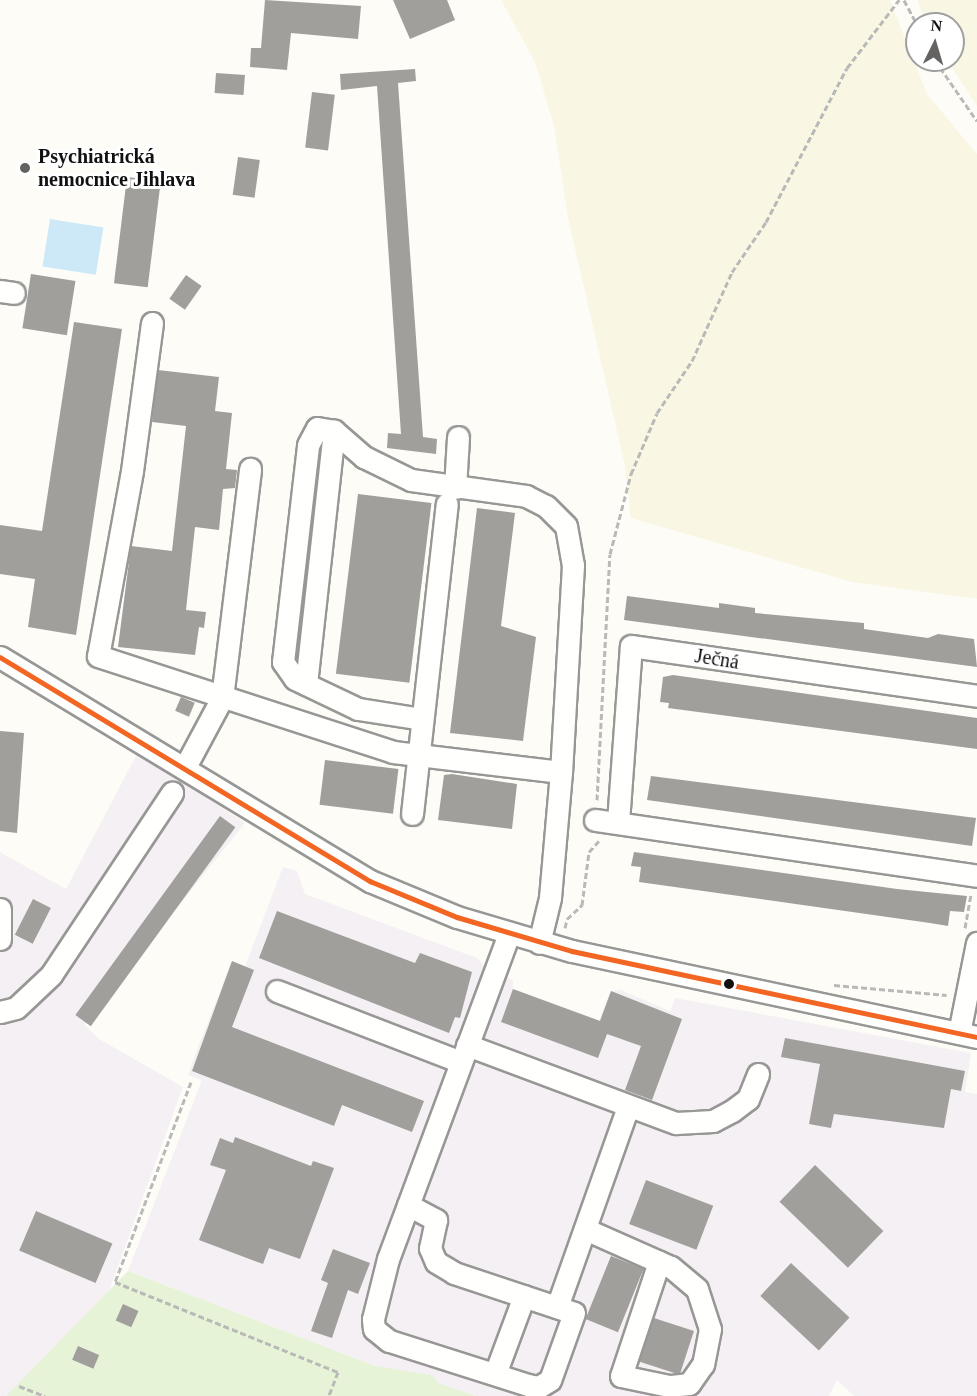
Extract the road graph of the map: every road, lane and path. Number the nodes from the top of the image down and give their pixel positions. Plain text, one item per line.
1 (899, 0) edge
2 (943, 72) edge
3 (977, 120) edge
4 (152, 322) dead end
5 (458, 437) dead end
6 (250, 469) dead end
7 (451, 496) junction
8 (0, 657) edge
9 (977, 696) edge
10 (222, 698) junction
11 (422, 719) junction
12 (418, 757) junction
13 (185, 767) junction
14 (561, 772) junction
15 (172, 793) dead end
16 (412, 814) dead end
17 (595, 820) joint
18 (618, 822) junction
19 (977, 876) edge
20 (0, 909) edge
21 (509, 933) junction
22 (0, 939) edge
23 (548, 939) junction
24 (977, 943) edge
25 (278, 991) dead end
26 (0, 1012) edge
27 (968, 1035) edge
28 (464, 1053) junction
29 (758, 1074) dead end
30 (191, 1082) dead end
31 (628, 1107) junction
32 (408, 1204) junction
33 (585, 1229) junction
34 (659, 1262) junction
35 (524, 1296) junction
36 (557, 1307) junction
37 (495, 1374) junction
38 (19, 1386) dead end
39 (45, 1396) edge
40 (329, 1396) edge

1 - 17 path
2 - 3 path
4 - 10 street
5 - 7 street
6 - 10 street
7 - 11 street
7 - 11 street
7 - 14 street
8 - 13 street
9 - 18 street, Ječná
10 - 12 street
10 - 13 street
11 - 12 street
12 - 14 street
12 - 16 street
13 - 21 street
14 - 23 street
15 - 26 street
17 - 18 street
18 - 19 street
18 - 23 path
20 - 22 street
21 - 23 street
21 - 28 street
23 - 27 street
24 - 27 street
25 - 28 street
28 - 31 street
28 - 32 street
29 - 31 street
30 - 40 path
31 - 33 street
32 - 35 street
32 - 37 street
33 - 34 street
33 - 36 street
34 - 34 street
35 - 36 street
35 - 37 street
36 - 37 street
38 - 39 path

